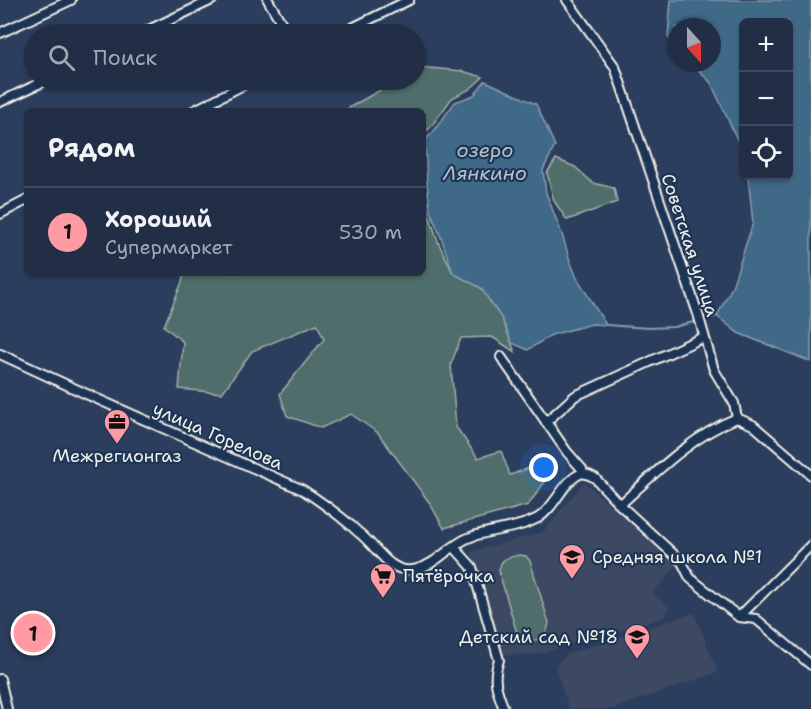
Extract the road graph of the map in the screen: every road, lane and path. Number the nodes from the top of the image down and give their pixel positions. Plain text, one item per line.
1 (71, 0) edge
2 (212, 0) edge
3 (268, 0) edge
4 (409, 0) edge
5 (567, 0) edge
6 (161, 24) edge
7 (282, 24) edge
8 (360, 24) edge
9 (0, 33) edge
10 (26, 90) edge
11 (234, 90) edge
12 (0, 102) edge
13 (199, 108) edge
14 (24, 202) edge
15 (0, 214) edge
16 (704, 337) junction
17 (0, 354) edge
18 (501, 357) dead end
19 (737, 418) junction
20 (546, 422) junction
21 (582, 473) junction
22 (811, 476) edge
23 (620, 505) junction
24 (811, 545) edge
25 (454, 547) junction
26 (739, 618) junction
27 (811, 665) edge
28 (0, 679) edge
29 (7, 709) edge
30 (504, 709) edge

1 - 9 street
2 - 6 street
3 - 7 street
4 - 8 street
5 - 16 street, Советская улица
10 - 12 street
11 - 13 street
14 - 15 street
16 - 19 street, Советская улица
16 - 20 street
17 - 25 street, улица Горелова
18 - 20 street
19 - 22 street
19 - 23 street
20 - 21 street
21 - 23 street
21 - 25 street
23 - 26 street
24 - 26 street
25 - 30 street
26 - 27 street
28 - 29 street

